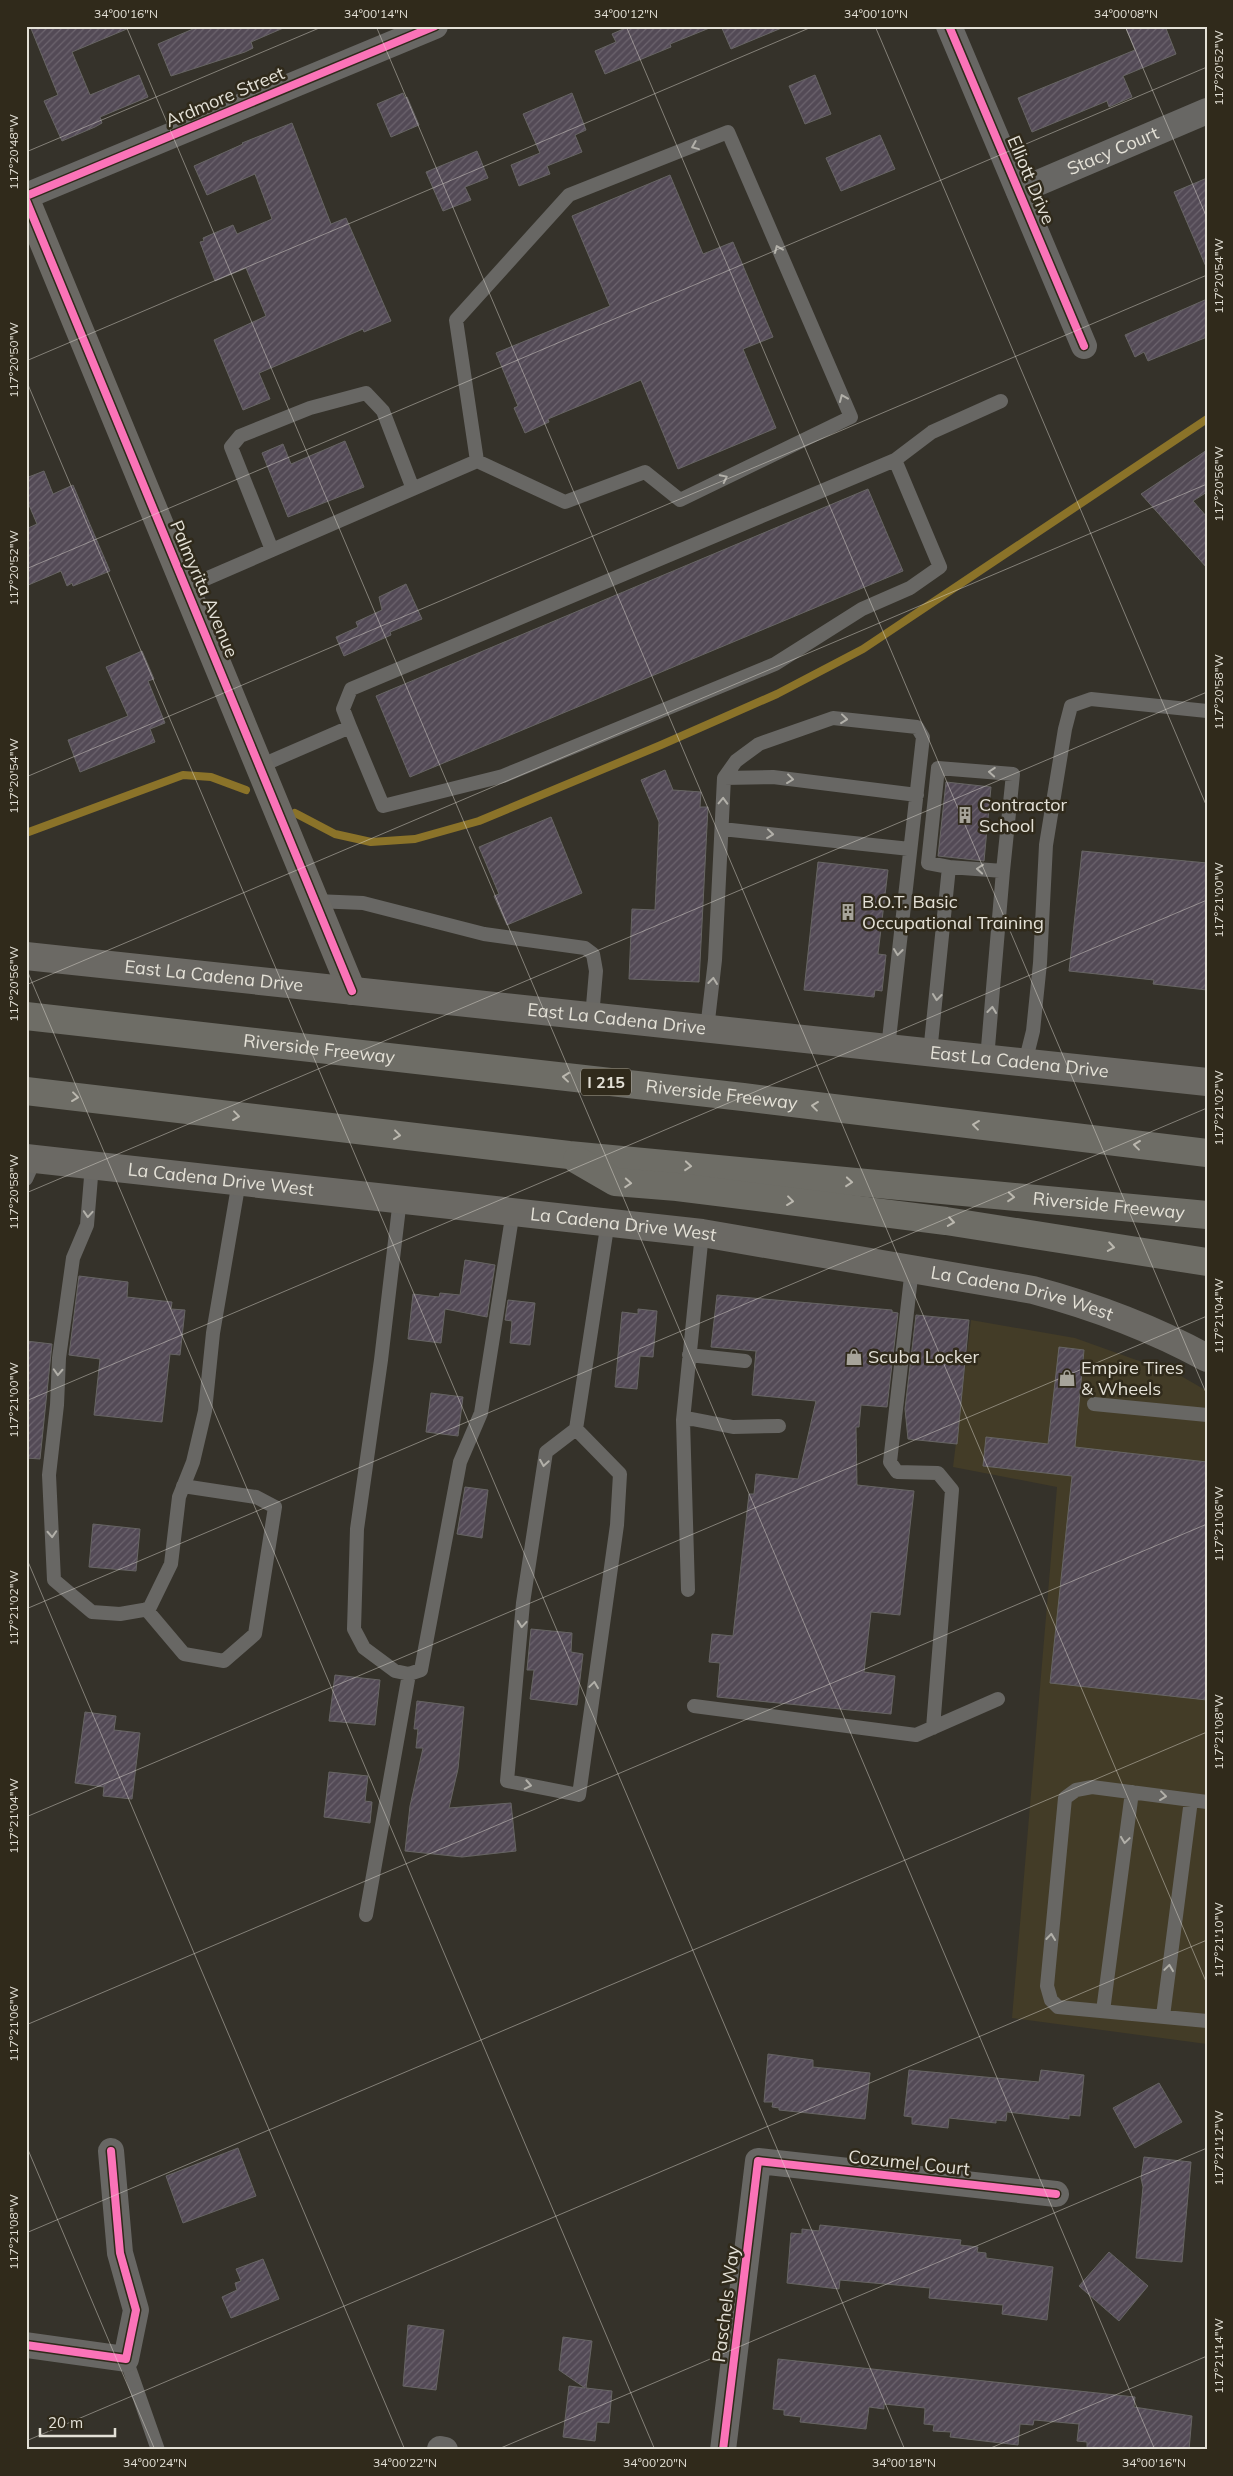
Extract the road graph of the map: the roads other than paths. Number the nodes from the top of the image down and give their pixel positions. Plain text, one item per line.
1 (435, 26) edge
2 (949, 26) edge
3 (1207, 111) edge
4 (1019, 191) junction
5 (26, 196) edge
6 (26, 200) edge
7 (1084, 346) dead end
8 (1000, 401) dead end
9 (895, 460) junction
10 (477, 461) junction
11 (413, 489) junction
12 (272, 550) junction
13 (187, 587) junction
14 (1207, 711) edge
15 (350, 727) junction
16 (260, 766) junction
17 (724, 778) junction
18 (916, 795) junction
19 (722, 829) junction
20 (910, 849) junction
21 (949, 867) junction
22 (1003, 871) junction
23 (315, 901) junction
24 (26, 956) edge
25 (352, 991) junction
26 (26, 1016) edge
27 (592, 1017) junction
28 (707, 1029) junction
29 (888, 1048) junction
30 (930, 1053) junction
31 (987, 1059) junction
32 (1025, 1063) junction
33 (1207, 1082) edge
34 (26, 1091) edge
35 (1200, 1150) edge
36 (569, 1155) junction
37 (29, 1165) edge
38 (92, 1165) junction
39 (239, 1181) junction
40 (400, 1199) junction
41 (513, 1211) junction
42 (1207, 1215) edge
43 (608, 1222) junction
44 (702, 1233) junction
45 (1207, 1262) edge
46 (912, 1268) junction
47 (689, 1355) junction
48 (1207, 1358) edge
49 (745, 1360) dead end
50 (1094, 1404) dead end
51 (1207, 1415) edge
52 (683, 1420) junction
53 (779, 1426) dead end
54 (576, 1429) junction
55 (184, 1486) junction
56 (688, 1590) dead end
57 (146, 1609) junction
58 (409, 1674) junction
59 (998, 1699) dead end
60 (694, 1706) dead end
61 (933, 1728) junction
62 (1132, 1792) junction
63 (1191, 1800) junction
64 (1207, 1802) edge
65 (366, 1915) dead end
66 (1102, 2011) junction
67 (1163, 2016) junction
68 (1207, 2020) edge
69 (111, 2151) dead end
70 (758, 2161) joint
71 (1056, 2194) dead end
72 (26, 2345) edge
73 (126, 2359) junction
74 (440, 2449) edge
75 (158, 2450) edge
76 (445, 2450) edge
77 (723, 2450) edge

1 - 5 street, Ardmore Street
2 - 4 street, Elliott Drive
3 - 4 street, Stacy Court
4 - 7 street, Elliott Drive
6 - 13 main road, Palmyrita Avenue
8 - 9 lane
9 - 15 lane
9 - 15 lane
10 -> 10 lane
10 - 11 lane
11 - 12 lane
11 - 12 lane
12 - 13 lane
13 - 16 main road, Palmyrita Avenue
14 - 32 lane
15 - 16 lane
16 - 23 main road, Palmyrita Avenue
17 -> 18 lane
17 -> 18 lane
19 -> 17 lane
18 - 20 lane
19 -> 20 lane
28 -> 19 lane
20 -> 29 lane
22 -> 21 lane
22 -> 21 lane
21 -> 30 lane
31 -> 22 lane
23 - 25 main road, Palmyrita Avenue
23 - 27 lane
24 - 25 main road, East La Cadena Drive
25 - 27 main road, East La Cadena Drive
35 -> 26 highway, Riverside Freeway / I 215
27 - 28 main road, East La Cadena Drive
28 - 29 main road, East La Cadena Drive
29 - 30 main road, East La Cadena Drive
30 - 31 main road, East La Cadena Drive
31 - 32 main road, East La Cadena Drive
32 - 33 main road, East La Cadena Drive
34 -> 36 highway, Riverside Freeway
36 -> 42 highway, Riverside Freeway
36 -> 45 highway
37 - 38 main road, La Cadena Drive West
38 - 39 main road, La Cadena Drive West
38 -> 57 lane
39 - 40 main road, La Cadena Drive West
39 - 55 lane
40 - 41 main road, La Cadena Drive West
40 - 58 lane
41 - 43 main road, La Cadena Drive West
41 - 58 lane
43 - 44 main road, La Cadena Drive West
43 - 54 lane
44 - 46 main road, La Cadena Drive West
44 - 47 lane
46 - 48 main road, La Cadena Drive West
46 - 61 lane
47 - 49 lane
47 - 52 lane
50 - 51 lane
52 - 53 lane
52 - 56 lane
54 -> 54 lane
55 - 57 lane
55 - 57 lane
58 - 65 lane
59 - 61 lane
60 - 61 lane
62 -> 63 lane
62 -> 66 lane
66 -> 62 lane
63 - 64 lane
67 -> 63 lane
66 - 67 lane
67 - 68 lane
69 - 73 street
70 - 71 street, Cozumel Court
70 - 77 street, Paschels Way
72 - 73 street
73 - 75 lane
74 - 76 street

